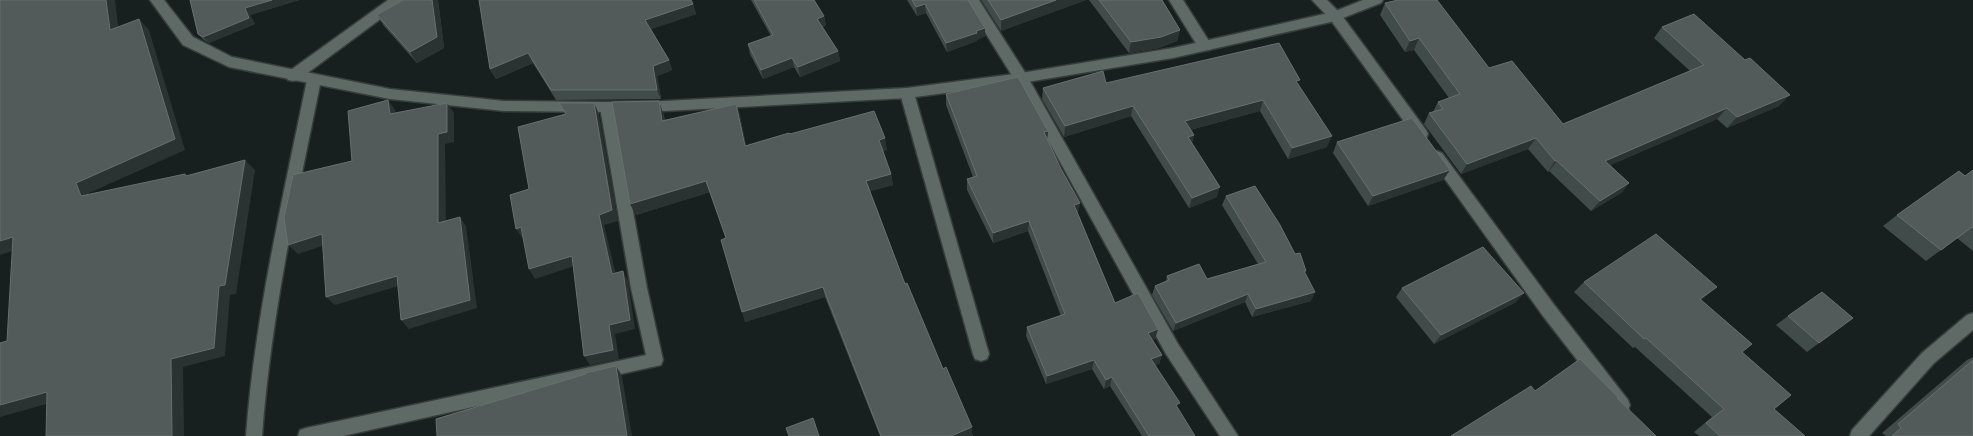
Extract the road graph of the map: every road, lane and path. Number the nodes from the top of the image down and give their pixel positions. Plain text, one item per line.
1 (157, 0) edge
2 (397, 0) edge
3 (972, 0) edge
4 (1176, 0) edge
5 (1319, 0) edge
6 (1376, 0) edge
7 (1335, 16) junction
8 (1205, 46) junction
9 (293, 76) junction
10 (1022, 78) junction
11 (314, 80) junction
12 (906, 92) junction
13 (607, 107) junction
14 (1973, 320) edge
15 (981, 354) dead end
16 (1632, 417) edge
17 (254, 436) edge
18 (306, 436) edge
19 (1230, 436) edge
20 (1858, 436) edge

1 - 9 street
2 - 9 street
3 - 10 street
4 - 8 street
5 - 7 street
6 - 7 street
7 - 8 street
7 - 16 street
8 - 10 street
9 - 11 street
10 - 12 street
10 - 19 street
11 - 13 street
11 - 17 street
12 - 13 street
12 - 15 street
13 - 18 street
14 - 20 street

